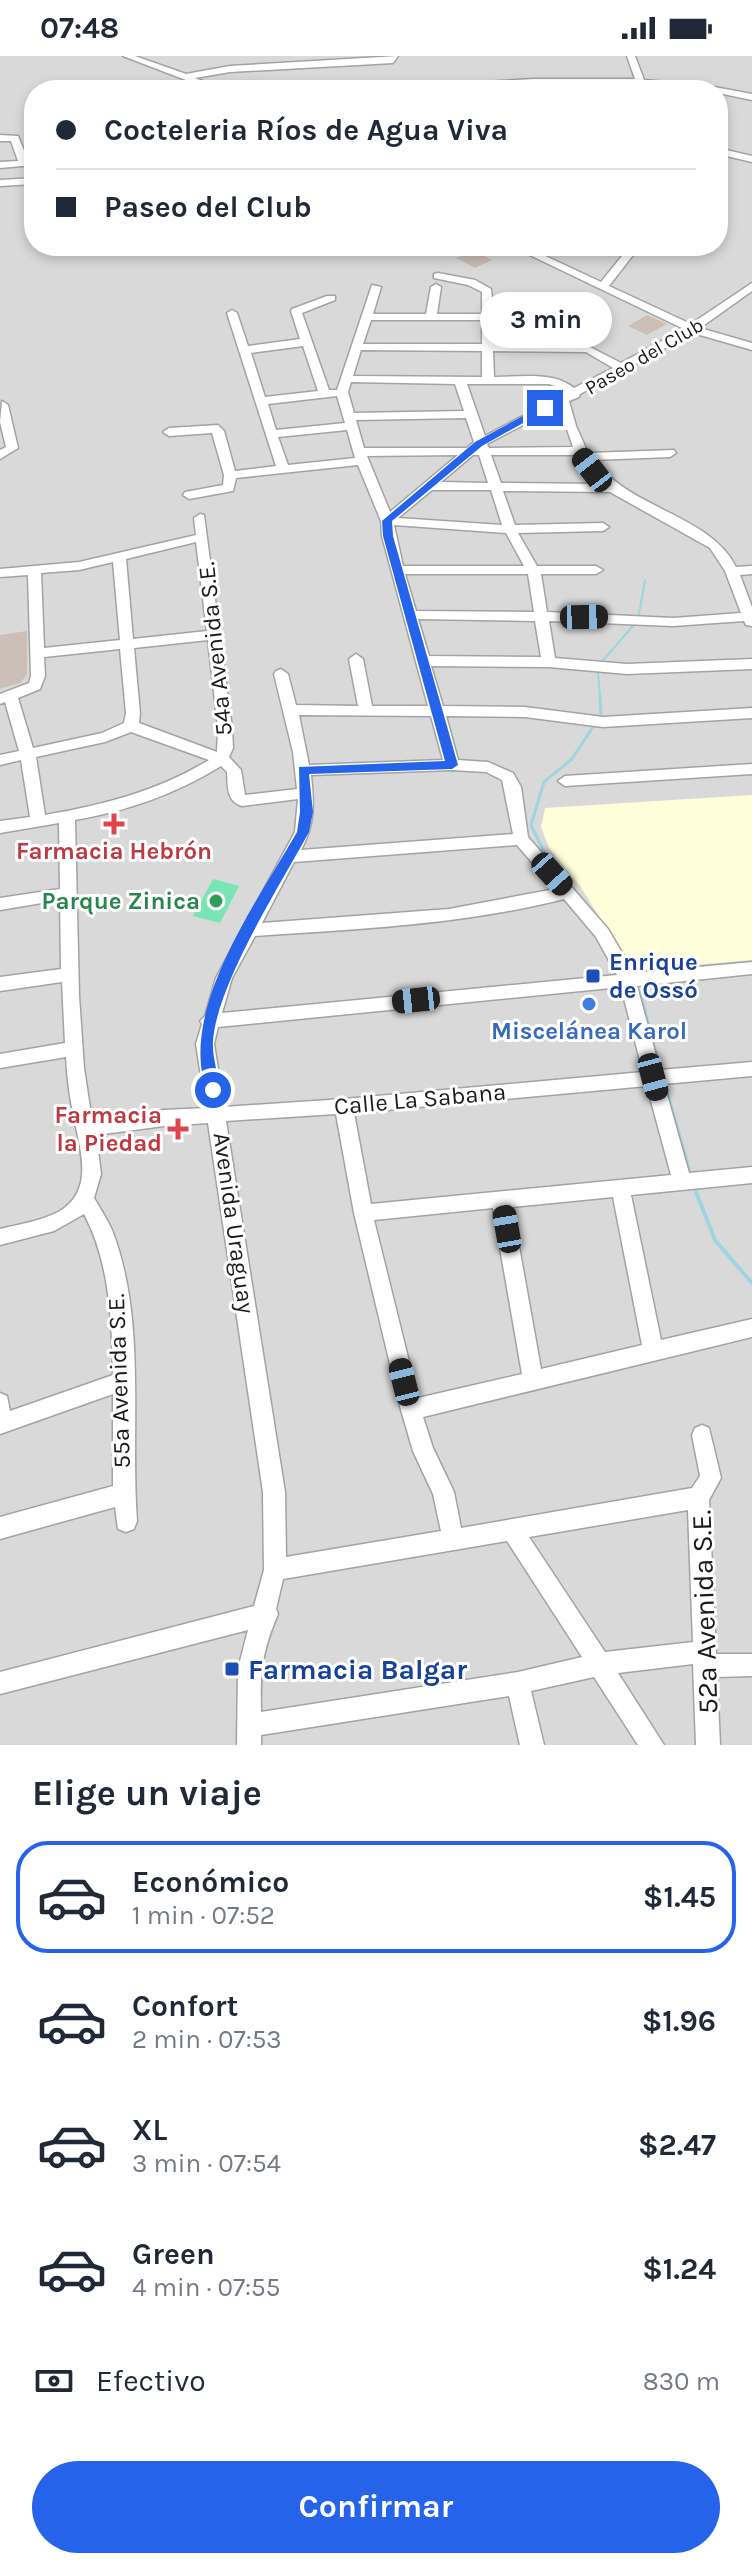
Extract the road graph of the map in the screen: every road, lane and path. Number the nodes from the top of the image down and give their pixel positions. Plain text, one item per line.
1 (631, 56) edge
2 (122, 57) edge
3 (394, 58) edge
4 (189, 76) junction
5 (198, 80) edge
6 (639, 80) edge
7 (728, 92) edge
8 (752, 97) edge
9 (0, 138) edge
10 (728, 153) edge
11 (24, 154) edge
12 (752, 159) edge
13 (24, 163) edge
14 (0, 165) edge
15 (24, 182) edge
16 (0, 183) edge
17 (536, 256) edge
18 (627, 256) edge
19 (752, 286) edge
20 (376, 287) dead end
21 (602, 288) junction
22 (331, 298) dead end
23 (232, 313) dead end
24 (431, 316) junction
25 (368, 317) junction
26 (489, 317) junction
27 (692, 329) junction
28 (306, 342) junction
29 (490, 346) junction
30 (359, 347) junction
31 (752, 347) edge
32 (244, 350) junction
33 (620, 367) junction
34 (348, 379) junction
35 (460, 381) junction
36 (488, 381) junction
37 (342, 392) junction
38 (325, 394) junction
39 (569, 398) junction
40 (261, 401) junction
41 (2, 405) dead end
42 (471, 414) junction
43 (352, 422) junction
44 (169, 432) dead end
45 (271, 434) junction
46 (476, 449) junction
47 (670, 453) dead end
48 (580, 454) junction
49 (0, 455) edge
50 (361, 456) junction
51 (283, 469) junction
52 (230, 475) junction
53 (428, 486) junction
54 (494, 488) junction
55 (613, 488) junction
56 (189, 495) dead end
57 (200, 518) dead end
58 (387, 521) junction
59 (603, 527) dead end
60 (510, 529) junction
61 (202, 537) junction
62 (119, 558) junction
63 (34, 570) junction
64 (398, 570) junction
65 (596, 570) dead end
66 (752, 570) edge
67 (534, 572) junction
68 (731, 572) junction
69 (0, 573) edge
70 (411, 615) junction
71 (539, 617) junction
72 (751, 619) edge
73 (215, 635) junction
74 (126, 644) junction
75 (37, 653) junction
76 (356, 659) dead end
77 (424, 661) junction
78 (549, 662) junction
79 (752, 664) edge
80 (281, 674) dead end
81 (6, 699) edge
82 (290, 710) junction
83 (366, 711) junction
84 (436, 712) junction
85 (752, 713) edge
86 (131, 726) junction
87 (28, 755) junction
88 (0, 760) edge
89 (220, 760) junction
90 (452, 765) junction
91 (752, 769) edge
92 (303, 770) junction
93 (565, 781) dead end
94 (306, 793) junction
95 (67, 818) junction
96 (38, 821) junction
97 (0, 827) edge
98 (521, 839) junction
99 (289, 857) junction
100 (568, 892) junction
101 (70, 893) junction
102 (0, 904) edge
103 (248, 930) junction
104 (752, 968) edge
105 (71, 974) junction
106 (628, 979) junction
107 (0, 984) edge
108 (209, 1021) junction
109 (75, 1048) junction
110 (0, 1061) edge
111 (752, 1069) edge
112 (653, 1077) junction
113 (344, 1106) junction
114 (217, 1113) junction
115 (88, 1129) junction
116 (752, 1175) edge
117 (682, 1182) junction
118 (620, 1187) junction
119 (85, 1198) junction
120 (501, 1198) junction
121 (363, 1213) junction
122 (0, 1237) edge
123 (752, 1328) edge
124 (654, 1353) junction
125 (533, 1380) junction
126 (121, 1382) junction
127 (0, 1403) edge
128 (411, 1410) junction
129 (0, 1424) edge
130 (702, 1435) dead end
131 (123, 1494) junction
132 (698, 1498) junction
133 (126, 1521) dead end
134 (0, 1528) edge
135 (514, 1533) junction
136 (453, 1539) junction
137 (275, 1570) junction
138 (267, 1614) junction
139 (703, 1659) junction
140 (600, 1664) junction
141 (752, 1665) edge
142 (0, 1683) edge
143 (518, 1683) junction
144 (248, 1736) edge
145 (532, 1745) edge
146 (652, 1745) edge
147 (708, 1745) edge

1 - 6 street
2 - 4 street
3 - 4 street
4 - 5 street
7 - 8 street
9 - 11 street
10 - 12 street
13 - 14 street
15 - 16 street
17 - 21 street
18 - 21 street
19 - 27 street, Paseo del Club
20 - 25 street
21 - 27 street
22 - 28 street
23 - 32 street
24 - 25 street
24 - 26 street
24 - 26 street
25 - 30 street
26 - 29 street
27 - 31 street
27 - 33 street, Paseo del Club
28 - 32 street
28 - 38 street
29 - 30 street
29 - 33 street
29 - 36 street
30 - 34 street
32 - 40 street
33 - 39 street, Paseo del Club
34 - 35 street
34 - 37 street
35 - 36 street
35 - 42 street
36 - 39 street
37 - 38 street
37 - 43 street
38 - 40 street
39 - 46 street, Paseo del Club
39 - 48 street
40 - 45 street
41 - 49 street
42 - 43 street
42 - 46 street
43 - 45 street
43 - 50 street
44 - 52 street
45 - 51 street
46 - 48 street
46 - 50 street
46 - 53 street, Paseo del Club
46 - 54 street
47 - 48 street
48 - 55 street
50 - 51 street
50 - 58 street
51 - 52 street
52 - 56 street
53 - 54 street
53 - 58 street, Paseo del Club
54 - 55 street
54 - 60 street
55 - 68 street
57 - 61 street, 54a Avenida S.E.
58 - 60 street
58 - 64 street
59 - 60 street
60 - 67 street
61 - 62 street
61 - 73 street, 54a Avenida S.E.
62 - 63 street
62 - 74 street
63 - 69 street
63 - 75 street
64 - 67 street
64 - 70 street
65 - 67 street
66 - 68 street
67 - 71 street
68 - 72 street
70 - 71 street
70 - 77 street
71 - 72 street
71 - 78 street
73 - 74 street
73 - 89 street, 54a Avenida S.E.
74 - 75 street
74 - 86 street
75 - 81 street
76 - 83 street
77 - 78 street
77 - 84 street
78 - 79 street
80 - 82 street, Avenida Uraguay
81 - 87 street
82 - 83 street
82 - 92 street, Avenida Uraguay
83 - 84 street
84 - 85 street
84 - 90 street
86 - 87 street
86 - 89 street
87 - 88 street
87 - 96 street
89 - 94 street
89 - 95 street
90 - 92 street
90 - 98 street
91 - 93 street
92 - 94 street, Avenida Uraguay
94 - 99 street, Avenida Uraguay
95 - 96 street
95 - 101 street
96 - 97 street
98 - 99 street
98 - 100 street
99 - 103 street, Avenida Uraguay
100 - 103 street
100 - 106 street
101 - 102 street
101 - 105 street
103 - 108 street, Avenida Uraguay
104 - 106 street
105 - 107 street
105 - 109 street
106 - 108 street
106 - 112 street
108 - 114 street, Avenida Uraguay
109 - 110 street
109 - 115 street
111 - 112 street, Calle La Sabana
112 - 113 street, Calle La Sabana
112 - 117 street
113 - 114 street, Calle La Sabana
113 - 121 street
114 - 115 street, Calle La Sabana
114 - 137 street, Avenida Uraguay
115 - 119 street
116 - 117 street
117 - 118 street
118 - 120 street
118 - 124 street
119 - 122 street
119 - 126 street, 55a Avenida S.E.
120 - 121 street
120 - 125 street
121 - 128 street
123 - 124 street
124 - 125 street
125 - 128 street
126 - 129 street
126 - 131 street, 55a Avenida S.E.
127 - 129 street
128 - 136 street
130 - 132 street, 52a Avenida S.E.
131 - 133 street, 55a Avenida S.E.
131 - 134 street
132 - 135 street
132 - 139 street, 52a Avenida S.E.
135 - 136 street
135 - 140 street
136 - 137 street
137 - 138 street, Avenida Uraguay
138 - 142 street
138 - 144 street, Avenida Uraguay
139 - 140 street
139 - 141 street
139 - 147 street, 52a Avenida S.E.
140 - 143 street
140 - 146 street
143 - 144 street
143 - 145 street

